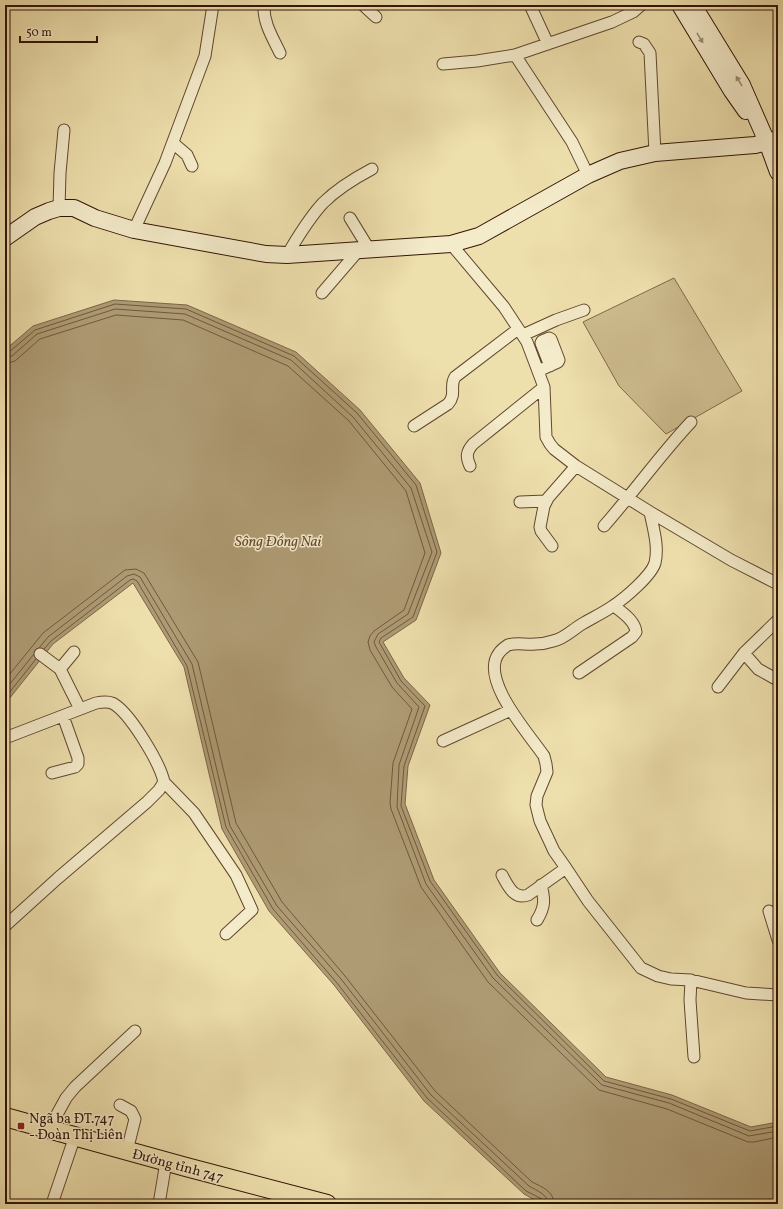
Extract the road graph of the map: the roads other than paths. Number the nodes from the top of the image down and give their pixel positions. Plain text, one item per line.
1 (213, 5) edge
2 (264, 5) edge
3 (363, 5) edge
4 (530, 5) edge
5 (641, 5) edge
6 (680, 5) edge
7 (693, 5) edge
8 (376, 17) dead end
9 (639, 42) dead end
10 (548, 44) junction
11 (280, 53) dead end
12 (515, 56) junction
13 (443, 64) dead end
14 (64, 130) dead end
15 (773, 140) edge
16 (173, 143) junction
17 (655, 153) junction
18 (192, 166) dead end
19 (372, 169) dead end
20 (778, 172) edge
21 (588, 174) junction
22 (59, 208) junction
23 (350, 218) dead end
24 (134, 230) junction
25 (5, 238) edge
26 (451, 244) junction
27 (364, 249) junction
28 (287, 255) junction
29 (322, 293) dead end
30 (584, 310) dead end
31 (520, 332) junction
32 (550, 366) dead end
33 (538, 371) junction
34 (544, 388) junction
35 (691, 422) dead end
36 (414, 426) dead end
37 (470, 466) dead end
38 (576, 466) junction
39 (628, 498) junction
40 (546, 501) junction
41 (520, 502) dead end
42 (650, 512) junction
43 (604, 526) dead end
44 (552, 546) dead end
45 (778, 584) edge
46 (614, 606) junction
47 (778, 620) edge
48 (74, 652) dead end
49 (744, 653) junction
50 (40, 654) dead end
51 (60, 670) junction
52 (579, 673) dead end
53 (778, 676) edge
54 (718, 687) dead end
55 (80, 709) junction
56 (511, 710) junction
57 (63, 716) junction
58 (5, 738) edge
59 (443, 741) dead end
60 (52, 773) dead end
61 (164, 782) junction
62 (566, 868) junction
63 (502, 875) dead end
64 (541, 885) junction
65 (769, 911) dead end
66 (537, 920) dead end
67 (5, 926) edge
68 (226, 934) dead end
69 (778, 940) edge
70 (691, 980) junction
71 (778, 994) edge
72 (135, 1031) dead end
73 (694, 1057) dead end
74 (120, 1106) dead end
75 (5, 1117) edge
76 (49, 1129) junction
77 (75, 1136) junction
78 (127, 1151) junction
79 (166, 1162) junction
80 (52, 1204) edge
81 (159, 1204) edge
82 (327, 1204) edge

1 - 16 street
2 - 11 street
3 - 8 street
4 - 10 street
5 - 10 street
6 -> 15 street
15 -> 7 street
9 - 17 street
10 - 12 street
12 - 13 street
12 - 21 street
14 - 22 street
15 - 17 street
15 - 20 street
16 - 18 street
16 - 24 street
17 - 21 street
19 - 28 street
21 - 26 street
22 - 24 street
22 - 25 street
23 - 27 street
24 - 28 street
26 - 27 street
26 - 31 street
27 - 28 street
27 - 29 street
30 - 31 street
31 - 33 street
31 - 36 street
32 - 33 street
33 - 34 street
34 - 37 street
34 - 38 street
35 - 39 street
38 - 39 street
38 - 40 street
39 - 42 street
39 - 43 street
40 - 41 street
40 - 44 street
42 - 45 street
42 - 46 street
46 - 52 street
46 - 56 street
47 - 49 street
48 - 51 street
49 - 53 street
49 - 54 street
50 - 51 street
51 - 55 street
55 - 57 street
55 - 61 street
56 - 59 street
56 - 62 street
57 - 58 street
57 - 60 street
61 - 67 street
61 - 68 street
62 - 64 street
62 - 70 street
63 - 64 street
64 - 66 street
65 - 69 street
70 - 71 street
70 - 73 street
72 - 76 street
74 - 78 street
75 - 76 main road, Đường tỉnh 747
76 - 77 main road, Đường tỉnh 747
77 - 78 main road, Đường tỉnh 747
77 - 80 street
78 - 79 main road, Đường tỉnh 747
79 - 81 street
79 - 82 main road, Đường tỉnh 747

